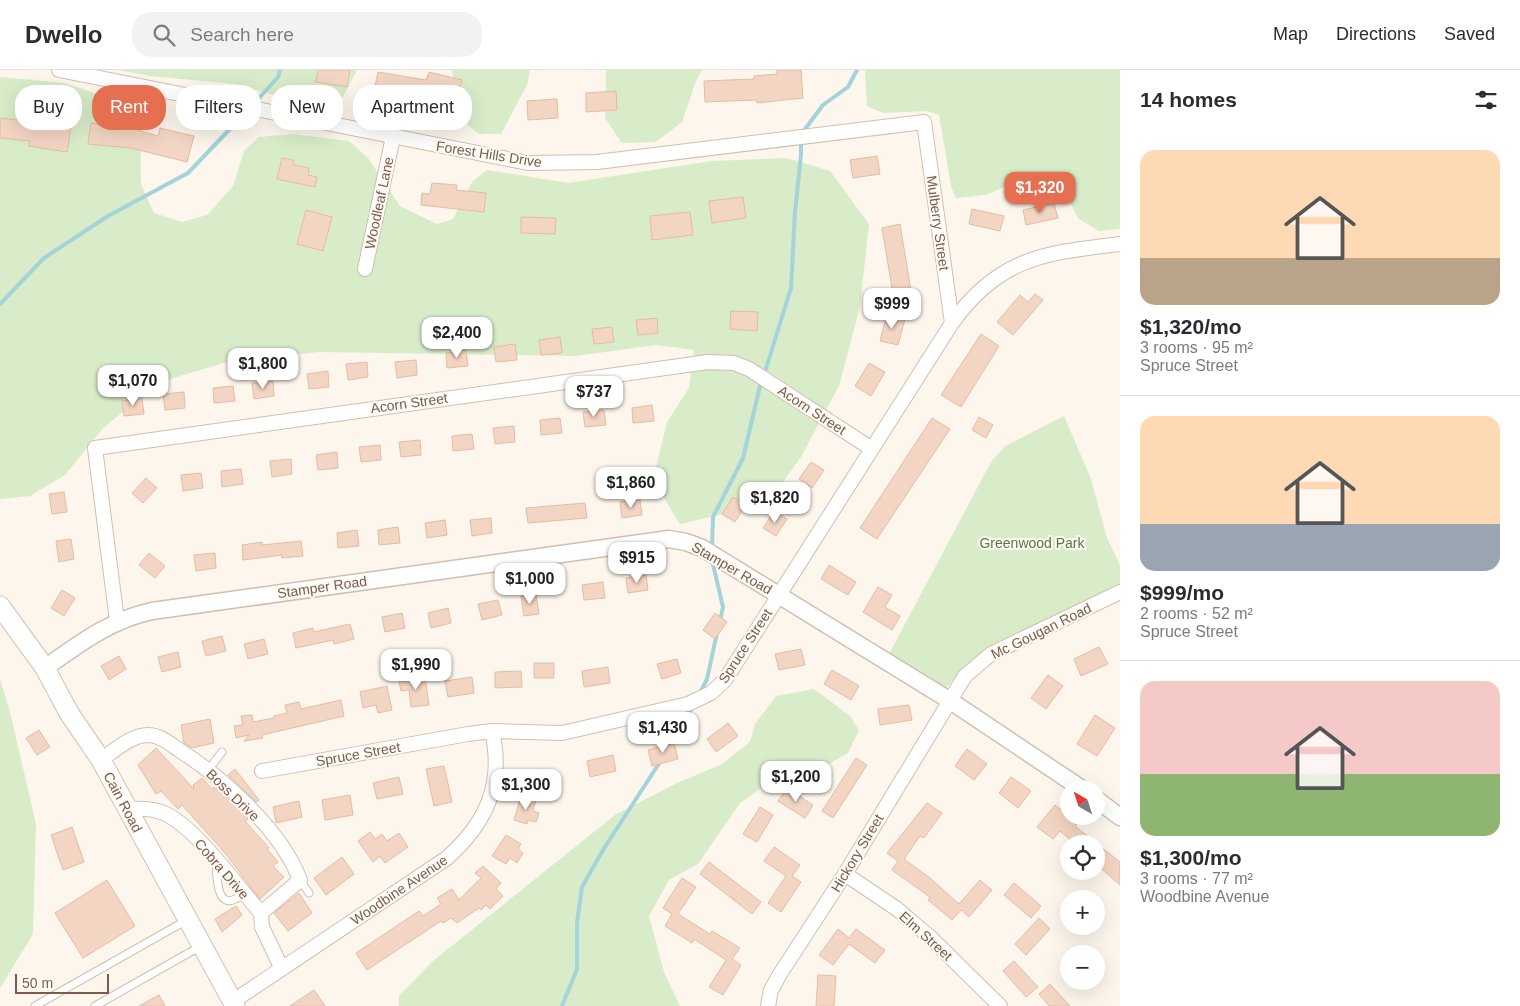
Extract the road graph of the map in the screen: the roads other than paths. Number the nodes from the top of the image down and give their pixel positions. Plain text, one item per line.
1 (59, 70) edge
2 (924, 122) joint
3 (393, 137) junction
4 (1120, 244) edge
5 (365, 268) dead end
6 (952, 323) junction
7 (872, 449) junction
8 (1120, 592) edge
9 (778, 595) junction
10 (0, 606) edge
11 (117, 621) junction
12 (45, 668) junction
13 (949, 700) junction
14 (492, 731) junction
15 (222, 752) dead end
16 (101, 760) junction
17 (208, 770) junction
18 (262, 771) dead end
19 (1069, 780) edge
20 (1105, 806) edge
21 (127, 810) junction
22 (1120, 817) edge
23 (845, 874) junction
24 (300, 880) junction
25 (309, 893) dead end
26 (260, 913) junction
27 (188, 920) junction
28 (201, 945) junction
29 (282, 969) junction
30 (233, 1004) edge
31 (34, 1006) edge
32 (95, 1006) edge
33 (768, 1006) edge
34 (1000, 1006) edge

1 - 3 street, Forest Hills Drive
2 - 3 street, Forest Hills Drive
2 - 6 street, Mulberry Street
3 - 5 street, Woodleaf Lane
4 - 6 street, Spruce Street
6 - 7 street, Spruce Street
7 - 9 street, Spruce Street
7 - 11 street, Acorn Street
8 - 13 street, Mc Gougan Road
9 - 11 street, Stamper Road
9 - 13 street, Stamper Road
9 - 14 street, Spruce Street
10 - 12 main road, Cain Road
11 - 12 street, Stamper Road
12 - 16 main road, Cain Road
13 - 19 street, Stamper Road
13 - 23 street, Hickory Street
14 - 18 street, Spruce Street
14 - 29 street, Woodbine Avenue
15 - 17 lane
16 - 17 street, Boss Drive
16 - 21 main road, Cain Road
17 - 24 street, Boss Drive
20 - 22 street
21 - 26 street, Cobra Drive
21 - 27 main road, Cain Road
23 - 33 street, Hickory Street
23 - 34 street, Elm Street
24 - 25 lane
24 - 26 street
26 - 29 street, Cobra Drive
27 - 28 main road, Cain Road
27 - 31 lane
28 - 30 main road, Cain Road
28 - 32 lane
29 - 30 street, Woodbine Avenue

